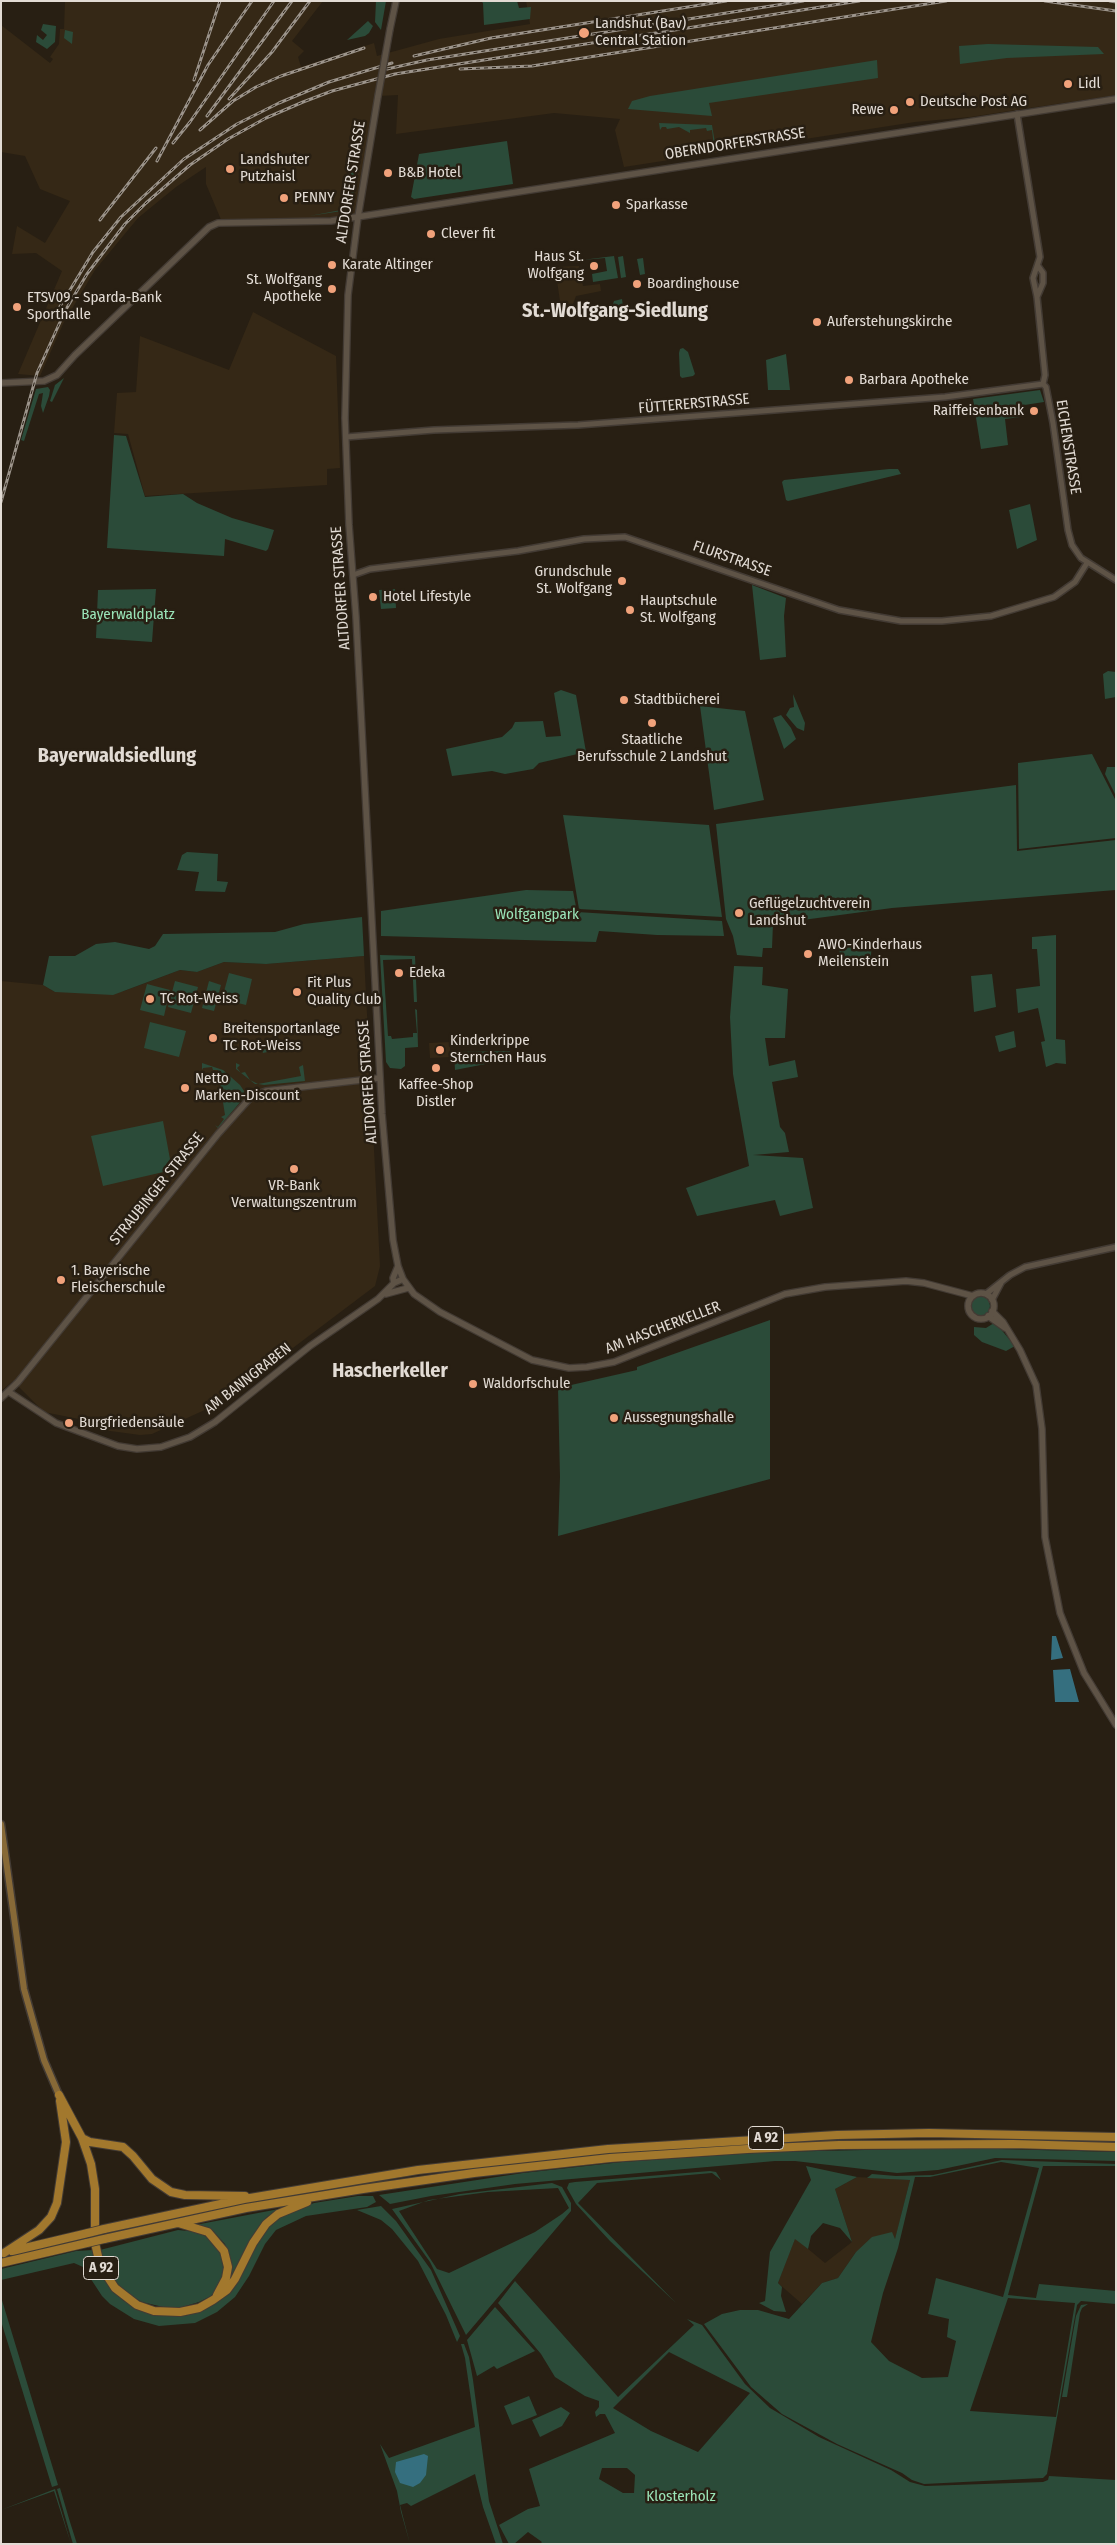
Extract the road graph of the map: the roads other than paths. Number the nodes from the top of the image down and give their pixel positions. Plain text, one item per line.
1 (396, 1) edge
2 (1116, 99) edge
3 (1017, 114) junction
4 (358, 217) junction
5 (1038, 266) junction
6 (1037, 297) junction
7 (1, 382) edge
8 (1043, 384) junction
9 (346, 437) junction
10 (1087, 563) junction
11 (353, 575) junction
12 (1116, 580) edge
13 (379, 1078) junction
14 (386, 1177) joint
15 (1116, 1247) edge
16 (398, 1266) junction
17 (403, 1279) junction
18 (1002, 1281) junction
19 (394, 1283) junction
20 (408, 1288) junction
21 (954, 1292) junction
22 (384, 1294) junction
23 (986, 1294) junction
24 (973, 1296) junction
25 (992, 1300) junction
26 (968, 1302) junction
27 (992, 1311) junction
28 (988, 1316) junction
29 (1006, 1329) junction
30 (9, 1392) junction
31 (1, 1398) edge
32 (1116, 1725) edge
33 (1, 1824) edge
34 (59, 2094) junction
35 (1116, 2137) edge
36 (82, 2138) junction
37 (1116, 2147) edge
38 (328, 2195) junction
39 (267, 2196) junction
40 (176, 2222) junction
41 (2, 2253) edge
42 (1, 2263) edge
43 (213, 2300) junction

1 - 4 main road, ALTDORFER STRASSE, bridge
2 - 3 main road, OBERNDORFERSTRASSE
3 - 4 main road, OBERNDORFERSTRASSE
3 - 5 street, EICHENSTRASSE
4 - 7 main road, OBERNDORFERSTRASSE
4 - 9 main road, ALTDORFER STRASSE
5 - 6 street, EICHENSTRASSE
5 - 6 street, EICHENSTRASSE
6 - 8 street, EICHENSTRASSE
8 - 9 street, FÜTTERERSTRASSE
8 - 10 street, EICHENSTRASSE
9 - 11 main road, ALTDORFER STRASSE
10 - 11 street, FLURSTRASSE
10 - 12 street, EICHENSTRASSE
11 - 13 main road, ALTDORFER STRASSE
13 - 14 main road, ALTDORFER STRASSE
13 - 30 main road, STRAUBINGER STRASSE
14 - 16 main road, AM HASCHERKELLER
15 - 18 street
16 - 17 main road, AM HASCHERKELLER
16 - 19 main road, AM BANNGRABEN
17 - 19 main road, AM BANNGRABEN
17 - 20 main road, AM HASCHERKELLER
18 - 23 street
18 - 25 street
19 - 22 main road, AM BANNGRABEN
20 - 21 main road, AM HASCHERKELLER
20 - 22 main road, AM BANNGRABEN
21 - 24 main road, AM HASCHERKELLER
21 - 26 main road
22 - 30 main road, AM BANNGRABEN
23 - 24 main road
23 - 25 main road
24 - 26 main road
25 - 27 main road
26 - 28 main road
27 - 28 main road
27 - 29 main road
28 - 29 main road
29 - 32 main road
30 - 31 main road, STRAUBINGER STRASSE
33 - 34 main road
34 - 36 highway, A 92
34 - 41 highway, A 92
35 - 39 highway, A 92
36 - 39 highway
36 - 43 highway, A 92
37 - 38 highway, A 92
38 - 40 highway, A 92
38 - 43 highway
39 - 41 highway, A 92, bridge
40 - 42 highway, A 92, bridge
40 - 43 highway

